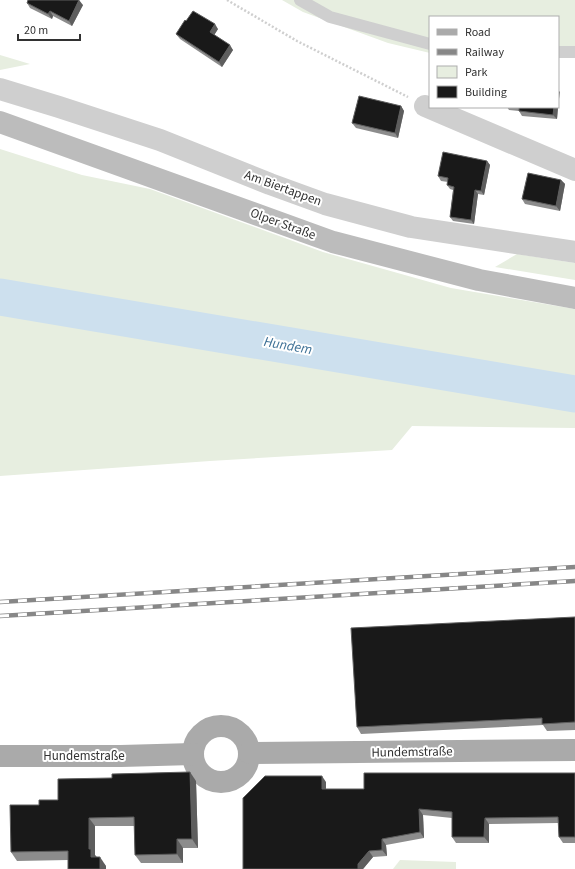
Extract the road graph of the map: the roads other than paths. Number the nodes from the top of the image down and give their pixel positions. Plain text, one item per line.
1 (300, 0) edge
2 (429, 44) edge
3 (559, 52) edge
4 (575, 52) edge
5 (0, 89) edge
6 (426, 106) road end
7 (429, 107) edge
8 (431, 108) edge
9 (0, 122) edge
10 (575, 170) edge
11 (575, 252) edge
12 (575, 298) edge
13 (575, 750) edge
14 (249, 753) junction
15 (193, 754) junction
16 (0, 756) edge

1 - 2 lane
3 - 4 lane
5 - 11 street, Am Biertappen
6 - 7 street
8 - 10 street
9 - 12 main road, Olper Straße
13 - 14 main road, Hundemstraße
14 - 15 main road
14 - 15 main road
15 - 16 main road, Hundemstraße

